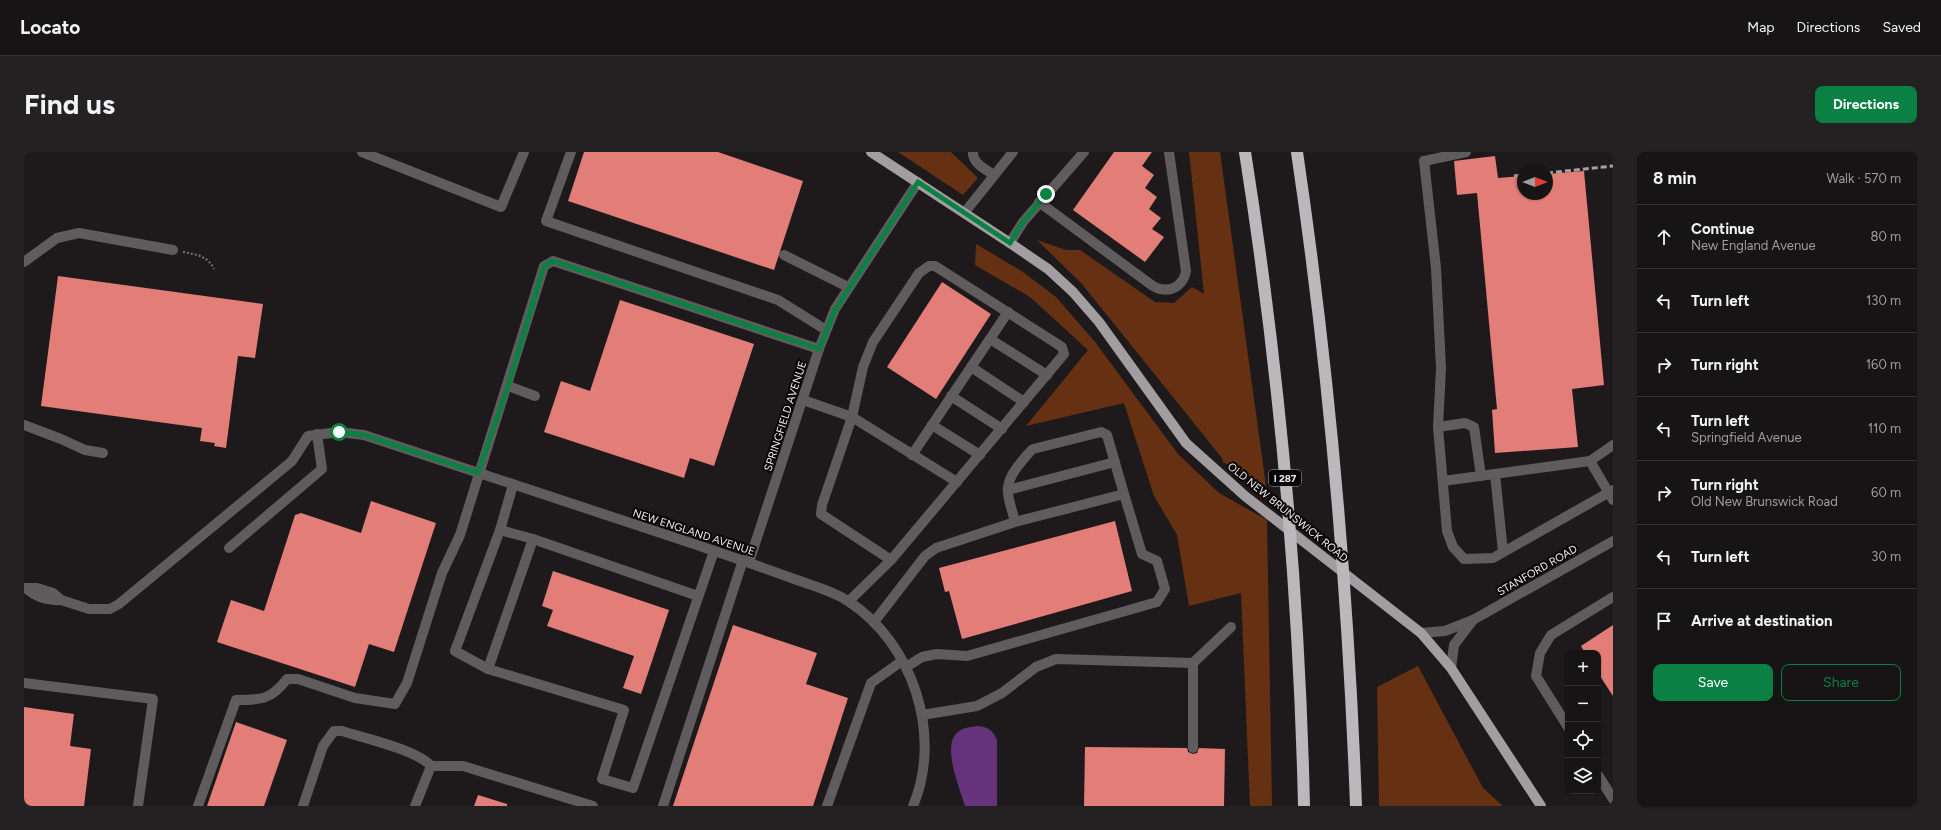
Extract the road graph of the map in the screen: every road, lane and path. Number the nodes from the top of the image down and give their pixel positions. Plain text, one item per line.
1 (362, 152) edge
2 (524, 152) edge
3 (570, 152) edge
4 (871, 152) edge
5 (973, 152) edge
6 (1013, 152) edge
7 (1084, 152) edge
8 (1169, 152) edge
9 (1245, 152) edge
10 (1297, 152) edge
11 (1466, 152) edge
12 (994, 175) junction
13 (918, 182) junction
14 (1039, 202) junction
15 (965, 212) junction
16 (1010, 243) junction
17 (173, 250) joint
18 (784, 255) dead end
19 (24, 262) edge
20 (214, 269) dead end
21 (848, 287) junction
22 (1008, 312) junction
23 (826, 330) junction
24 (990, 339) junction
25 (819, 349) junction
26 (971, 367) junction
27 (1047, 374) junction
28 (508, 386) junction
29 (535, 396) dead end
30 (952, 396) junction
31 (802, 400) junction
32 (1024, 402) junction
33 (852, 417) junction
34 (24, 425) edge
35 (932, 425) junction
36 (1438, 427) junction
37 (1002, 429) junction
38 (313, 435) junction
39 (1613, 445) edge
40 (103, 453) dead end
41 (912, 455) junction
42 (980, 455) junction
43 (1590, 460) junction
44 (1115, 462) junction
45 (478, 473) junction
46 (1495, 474) junction
47 (1481, 476) junction
48 (1443, 481) junction
49 (957, 482) junction
50 (513, 485) junction
51 (1008, 490) junction
52 (1124, 494) junction
53 (1612, 494) edge
54 (1015, 522) junction
55 (500, 530) junction
56 (533, 539) junction
57 (1613, 541) edge
58 (229, 548) dead end
59 (714, 551) junction
60 (1503, 552) junction
61 (890, 560) junction
62 (746, 561) junction
63 (26, 588) edge
64 (698, 596) junction
65 (1613, 597) edge
66 (849, 601) junction
67 (1473, 620) junction
68 (874, 622) junction
69 (1231, 627) dead end
70 (1420, 633) junction
71 (1193, 663) junction
72 (904, 664) junction
73 (1451, 668) junction
74 (488, 670) junction
75 (24, 683) edge
76 (922, 715) junction
77 (1565, 722) edge
78 (1192, 748) dead end
79 (431, 766) junction
80 (1601, 780) edge
81 (1613, 798) edge
82 (138, 806) edge
83 (198, 806) edge
84 (303, 806) edge
85 (415, 806) edge
86 (593, 806) edge
87 (663, 806) edge
88 (827, 806) edge
89 (913, 806) edge
90 (1304, 806) edge
91 (1356, 806) edge
92 (1541, 806) edge

1 - 2 street
3 - 23 street
4 - 13 main road, OLD NEW BRUNSWICK ROAD
5 - 12 street
6 - 12 street
7 - 14 street
8 - 14 street
9 - 90 highway, I 287
10 - 91 highway
11 - 36 street
12 - 15 street
13 - 15 main road, OLD NEW BRUNSWICK ROAD
13 - 21 street, SPRINGFIELD AVENUE
14 - 16 street
15 - 16 main road, OLD NEW BRUNSWICK ROAD
16 - 70 main road, OLD NEW BRUNSWICK ROAD
17 - 19 street
17 - 20 path
18 - 21 street
21 - 23 street, SPRINGFIELD AVENUE
22 - 24 street
22 - 27 street
22 - 33 street
23 - 25 street, SPRINGFIELD AVENUE
24 - 26 street
24 - 27 street
25 - 28 street
25 - 31 street, SPRINGFIELD AVENUE
26 - 30 street
26 - 32 street
27 - 32 street
28 - 29 street
28 - 45 street
30 - 35 street
30 - 37 street
31 - 33 street
31 - 62 street, SPRINGFIELD AVENUE
32 - 37 street
33 - 41 street
33 - 61 street
34 - 40 street
35 - 41 street
35 - 42 street
36 - 47 street
36 - 48 street
37 - 42 street
38 - 45 street, NEW ENGLAND AVENUE
38 - 58 street
38 - 63 street
39 - 43 street
41 - 49 street
42 - 49 street
43 - 46 street
43 - 53 street
44 - 51 street
44 - 51 street
44 - 52 street
45 - 50 street, NEW ENGLAND AVENUE
45 - 83 street
46 - 47 street
46 - 60 street
47 - 48 street
48 - 60 street
49 - 61 street
50 - 55 street
50 - 59 street, NEW ENGLAND AVENUE
51 - 54 street
52 - 54 street
52 - 72 street
53 - 60 street
54 - 68 street
55 - 56 street
55 - 74 street
56 - 64 street
56 - 74 street
57 - 67 street, STANFORD ROAD
59 - 62 street, NEW ENGLAND AVENUE
59 - 64 street
61 - 66 street
62 - 66 street, NEW ENGLAND AVENUE
62 - 87 street, SPRINGFIELD AVENUE
64 - 74 street
65 - 77 street
66 - 68 street, NEW ENGLAND AVENUE
67 - 70 street, STANFORD ROAD
67 - 73 street, STANFORD ROAD
68 - 72 street, NEW ENGLAND AVENUE
69 - 71 street
70 - 73 main road, OLD NEW BRUNSWICK ROAD
71 - 76 street
71 - 78 street
72 - 76 street, NEW ENGLAND AVENUE
72 - 88 street
73 - 92 main road, OLD NEW BRUNSWICK ROAD
75 - 82 street
76 - 89 street, NEW ENGLAND AVENUE
79 - 84 street
79 - 85 street
79 - 86 street
80 - 81 street

